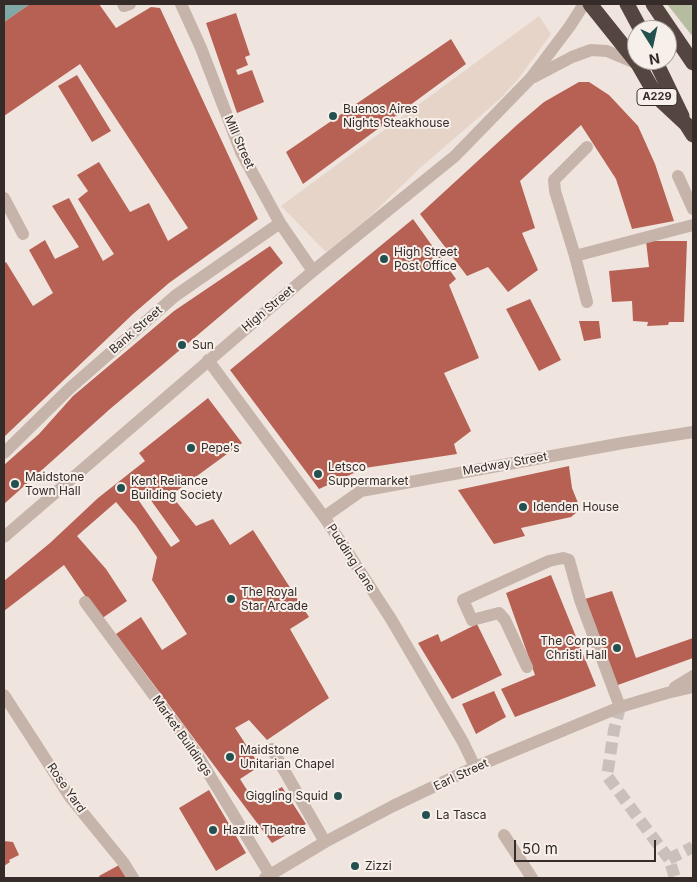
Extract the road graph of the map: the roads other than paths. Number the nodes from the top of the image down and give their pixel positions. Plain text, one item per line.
1 (123, 4) edge
2 (130, 4) edge
3 (181, 4) edge
4 (584, 4) edge
5 (590, 4) edge
6 (627, 4) edge
7 (653, 4) edge
8 (636, 20) edge
9 (627, 50) edge
10 (627, 59) edge
11 (693, 63) edge
12 (641, 70) edge
13 (660, 70) edge
14 (530, 79) junction
15 (689, 130) edge
16 (587, 147) dead end
17 (678, 176) dead end
18 (4, 198) edge
19 (693, 208) edge
20 (280, 223) junction
21 (693, 225) edge
22 (23, 234) dead end
23 (575, 256) junction
24 (313, 271) junction
25 (587, 302) dead end
26 (208, 360) junction
27 (693, 432) edge
28 (4, 453) edge
29 (324, 517) junction
30 (4, 538) edge
31 (85, 602) dead end
32 (528, 667) dead end
33 (693, 676) edge
34 (693, 687) edge
35 (667, 693) junction
36 (4, 695) edge
37 (620, 707) junction
38 (272, 749) dead end
39 (475, 768) junction
40 (504, 835) dead end
41 (325, 842) junction
42 (268, 877) edge
43 (132, 878) edge
44 (532, 878) edge

1 - 2 street
3 - 20 street, Mill Street
4 - 14 street, High Street
5 - 9 highway, A229
6 - 8 highway
7 - 11 highway
10 - 14 street, High Street
12 - 15 highway, A229
13 - 15 highway, A229
14 - 24 street, High Street
16 - 23 street
17 - 19 street
18 - 22 street
20 - 24 street, Mill Street
20 - 28 street, Bank Street
21 - 23 street
23 - 25 street
24 - 26 street, High Street
26 - 29 street, Pudding Lane
26 - 30 street, High Street
27 - 29 street, Medway Street
29 - 39 street, Pudding Lane
31 - 42 street, Market Buildings
32 - 37 street
33 - 35 street, Earl Street
34 - 35 street, Earl Street
35 - 37 street, Earl Street
36 - 43 street, Rose Yard
37 - 39 street, Earl Street
38 - 41 street
39 - 41 street, Earl Street
40 - 44 street
41 - 42 street, Earl Street

